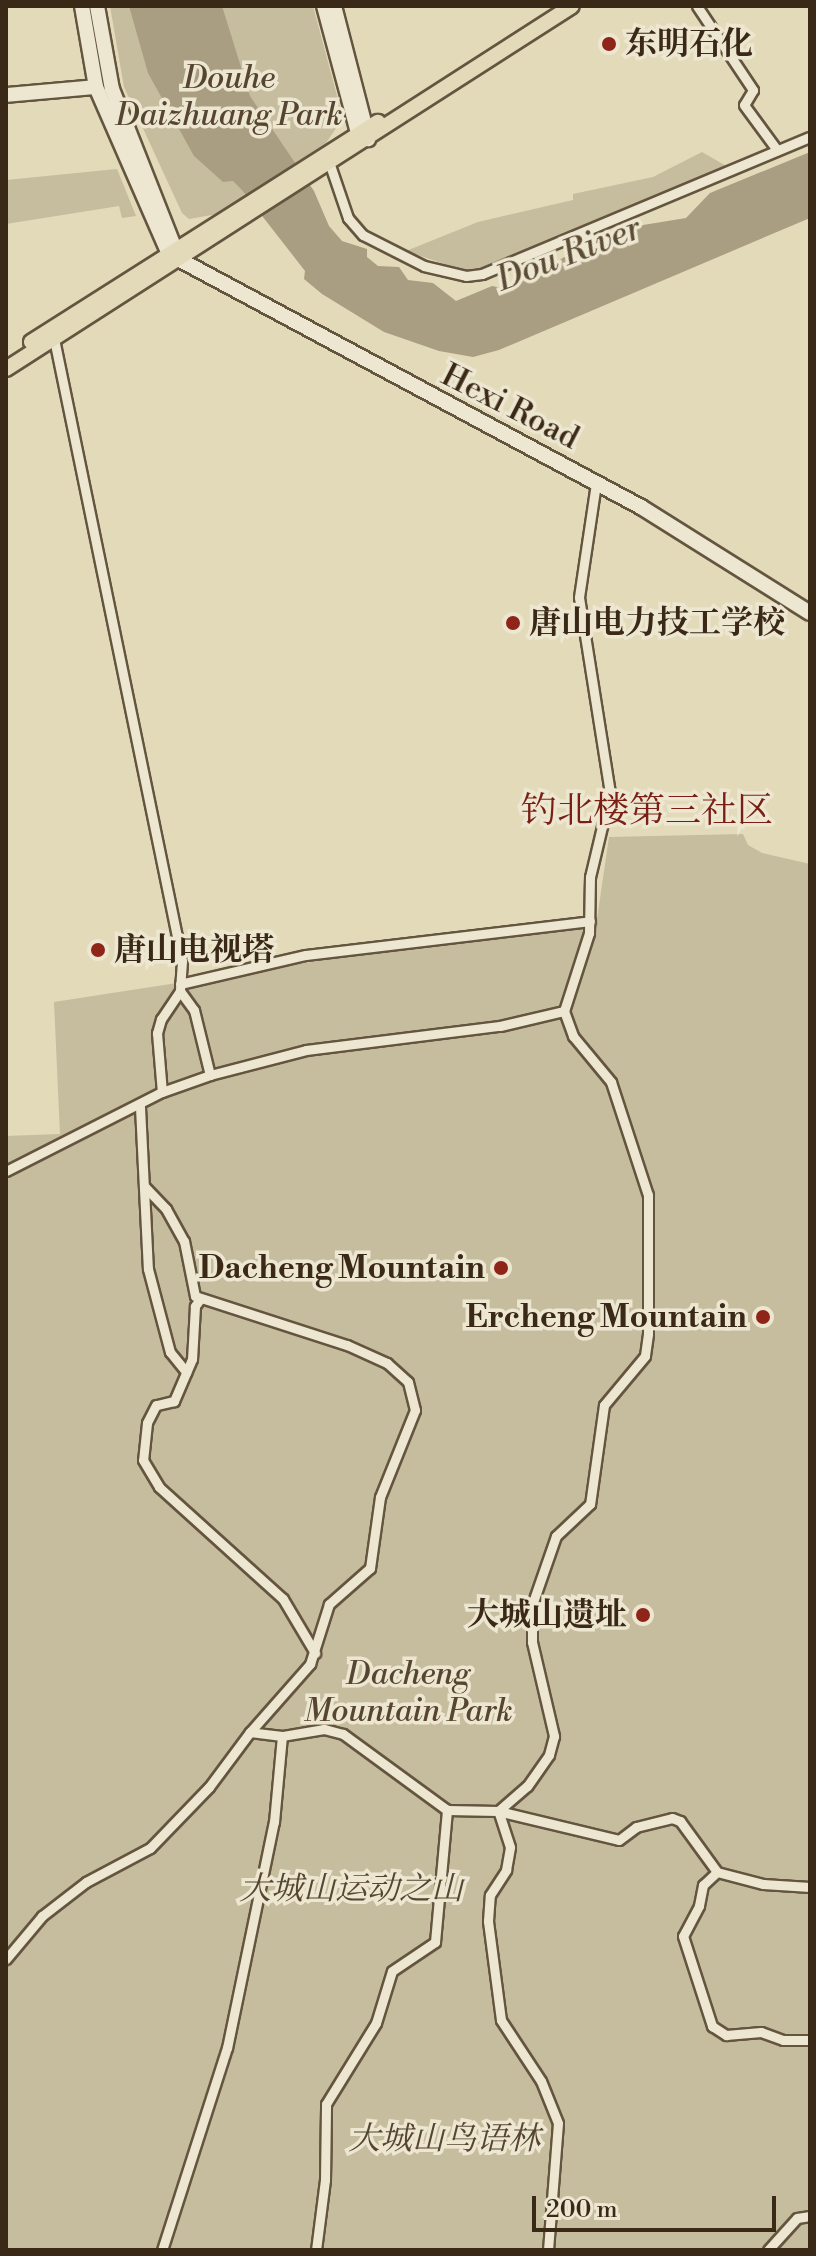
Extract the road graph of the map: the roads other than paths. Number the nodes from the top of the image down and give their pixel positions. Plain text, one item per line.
1 (82, 6) edge
2 (97, 6) edge
3 (324, 6) edge
4 (334, 6) edge
5 (557, 6) edge
6 (572, 6) edge
7 (697, 6) edge
8 (96, 87) junction
9 (6, 95) edge
10 (365, 133) junction
11 (810, 137) edge
12 (777, 150) junction
13 (321, 167) junction
14 (175, 253) junction
15 (53, 333) junction
16 (6, 358) edge
17 (6, 369) edge
18 (596, 483) junction
19 (810, 613) edge
20 (590, 921) junction
21 (180, 988) junction
22 (564, 1011) junction
23 (210, 1075) junction
24 (162, 1092) junction
25 (140, 1107) junction
26 (6, 1171) edge
27 (144, 1186) junction
28 (200, 1299) junction
29 (186, 1372) junction
30 (315, 1653) junction
31 (250, 1732) junction
32 (282, 1736) junction
33 (447, 1810) junction
34 (498, 1811) junction
35 (717, 1872) junction
36 (810, 1887) edge
37 (6, 1959) edge
38 (810, 2040) edge
39 (810, 2216) edge
40 (162, 2250) edge
41 (316, 2250) edge
42 (548, 2250) edge
43 (768, 2250) edge

1 - 8 street
2 - 14 street
3 - 10 street
4 - 10 street
5 - 10 main road
6 - 10 main road
7 - 12 street
8 - 9 street
8 - 14 street
10 - 13 main road
11 - 12 street
12 - 13 street
13 - 14 main road
14 - 15 main road
14 - 18 street, Hexi Road
15 - 16 main road
15 - 17 main road
15 - 21 street
18 - 19 street, Hexi Road
18 - 20 street
20 - 21 street
20 - 22 street
21 - 23 street
21 - 24 street
22 - 23 street
22 - 34 street
23 - 24 street
24 - 25 street
25 - 26 street
25 - 27 street
27 - 28 street
27 - 29 street
28 - 29 street
28 - 30 street
29 - 30 street
30 - 31 street
31 - 32 street
31 - 37 street
32 - 33 street
32 - 40 street
33 - 34 street
33 - 41 street
34 - 35 street
34 - 42 street
35 - 36 street
35 - 38 street
39 - 43 street

